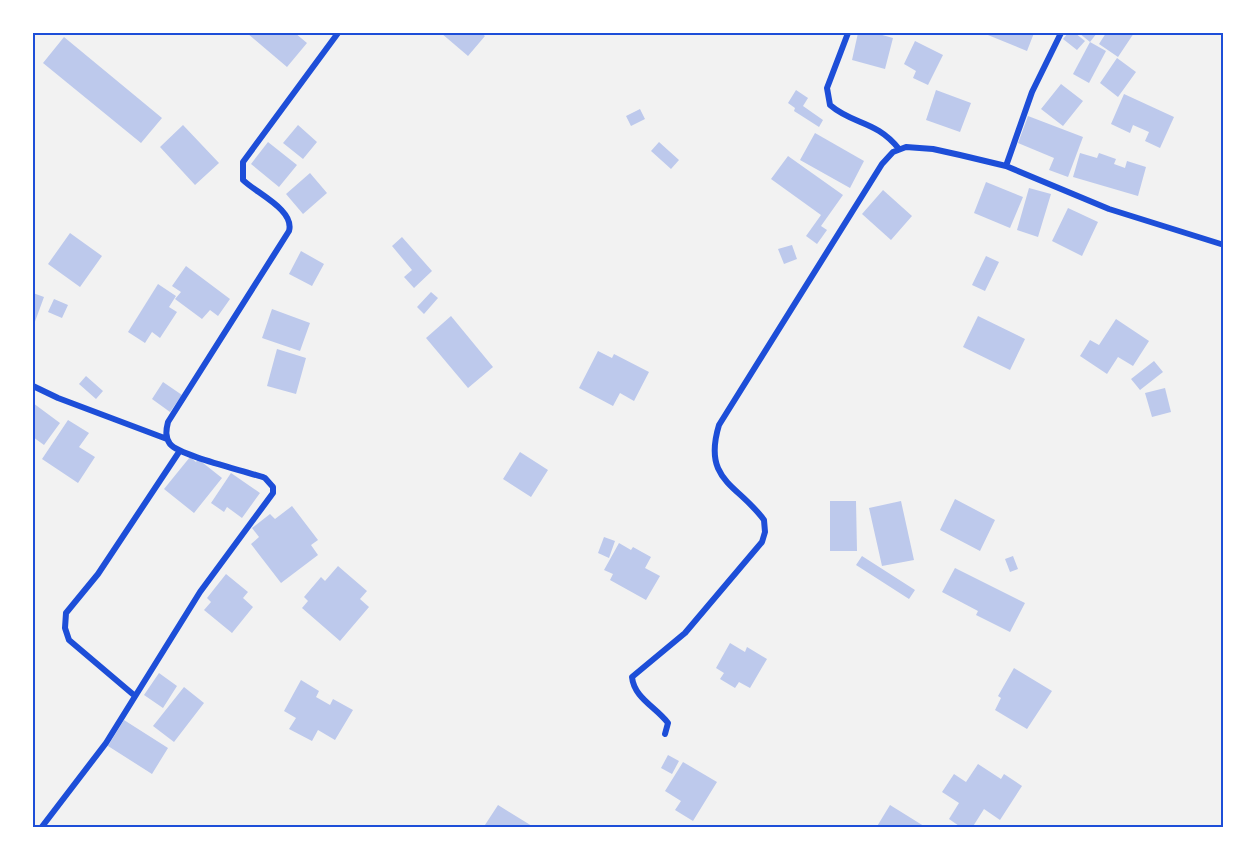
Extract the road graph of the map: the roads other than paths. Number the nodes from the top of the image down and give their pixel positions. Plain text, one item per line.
1 (338, 33) edge
2 (848, 33) edge
3 (1060, 33) edge
4 (899, 149) junction
5 (1005, 166) junction
6 (1224, 245) edge
7 (33, 386) edge
8 (167, 439) junction
9 (179, 452) junction
10 (135, 696) junction
11 (665, 734) dead end
12 (41, 828) edge

1 - 8 street
2 - 4 street
3 - 5 street
4 - 5 street
4 - 11 street
5 - 6 street
7 - 8 street
8 - 9 street
9 - 10 street
9 - 10 street
10 - 12 street

